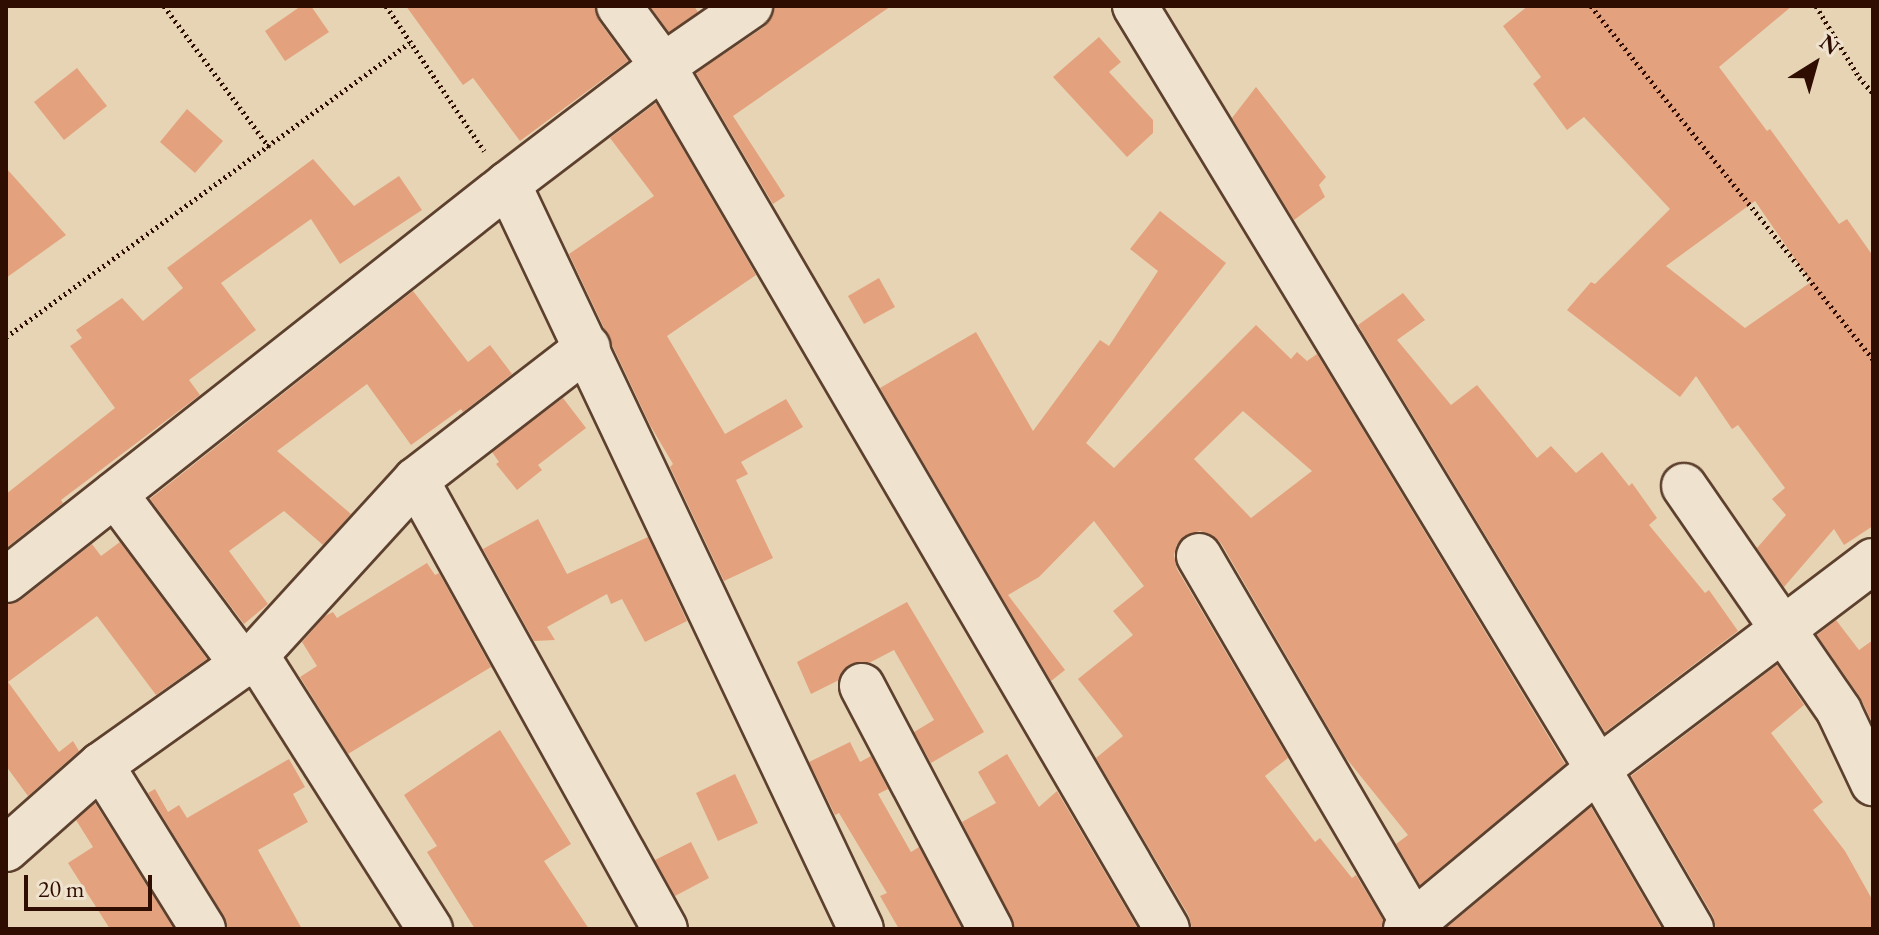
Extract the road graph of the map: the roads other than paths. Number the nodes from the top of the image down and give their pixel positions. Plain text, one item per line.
1 (619, 6) edge
2 (750, 6) edge
3 (1135, 6) edge
4 (663, 66) junction
5 (508, 184) junction
6 (588, 347) junction
7 (416, 480) junction
8 (1684, 486) dead end
9 (115, 494) junction
10 (1199, 556) dead end
11 (1873, 561) edge
12 (6, 580) edge
13 (1784, 629) junction
14 (249, 660) junction
15 (862, 686) dead end
16 (101, 765) junction
17 (1598, 769) junction
18 (1873, 783) edge
19 (6, 849) edge
20 (1412, 927) edge
21 (203, 929) edge
22 (430, 929) edge
23 (665, 929) edge
24 (861, 929) edge
25 (990, 929) edge
26 (1167, 929) edge
27 (1691, 929) edge

1 - 4 street
2 - 4 street
3 - 17 street
4 - 5 street
4 - 26 street
5 - 6 street
5 - 9 street
6 - 7 street
6 - 24 street
7 - 14 street
7 - 23 street
8 - 13 street
9 - 12 street
9 - 14 street
10 - 20 street
11 - 13 street
13 - 17 street
13 - 18 street
14 - 16 street
14 - 22 street
15 - 25 street
16 - 19 street
16 - 21 street
17 - 20 street
17 - 27 street

